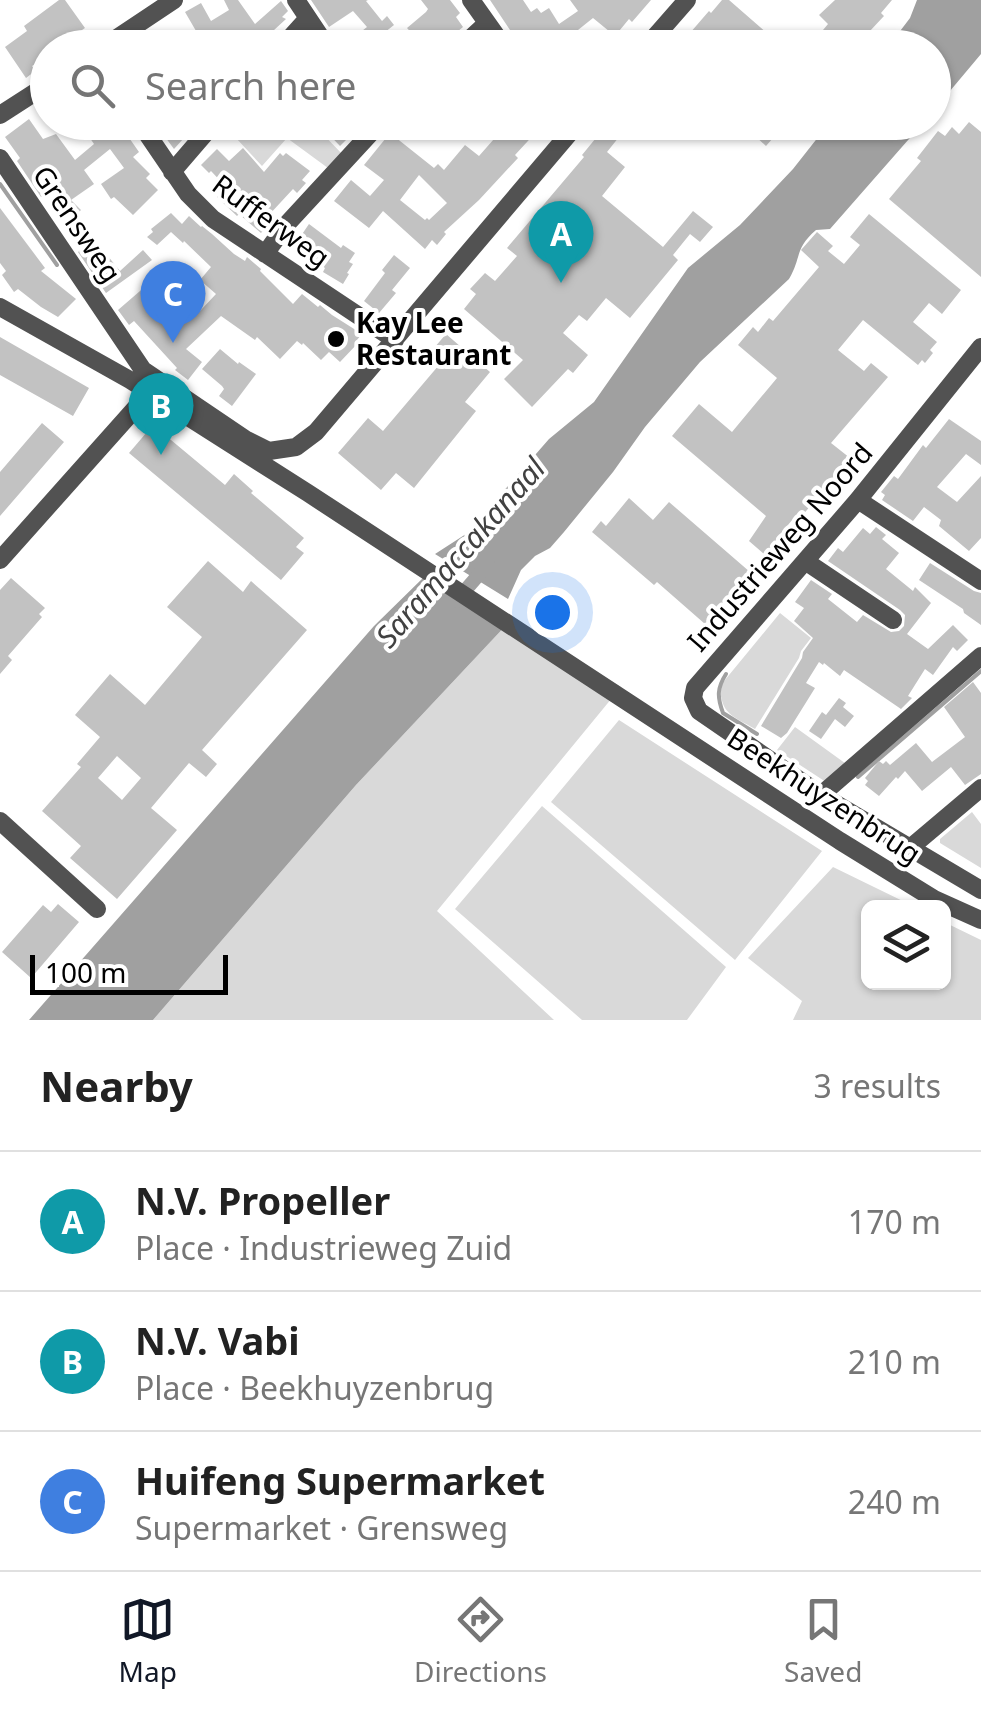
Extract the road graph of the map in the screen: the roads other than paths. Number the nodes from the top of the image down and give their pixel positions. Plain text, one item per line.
1 (174, 0) edge
2 (296, 0) edge
3 (471, 0) edge
4 (687, 0) edge
5 (308, 18) junction
6 (487, 23) junction
7 (129, 30) edge
8 (298, 30) edge
9 (316, 30) edge
10 (479, 30) edge
11 (492, 30) edge
12 (661, 30) edge
13 (30, 96) edge
14 (0, 115) edge
15 (151, 140) edge
16 (200, 140) edge
17 (365, 140) edge
18 (558, 140) edge
19 (0, 158) edge
20 (172, 172) junction
21 (265, 254) junction
22 (0, 307) edge
23 (394, 340) junction
24 (981, 348) edge
25 (136, 375) junction
26 (159, 393) junction
27 (858, 500) junction
28 (0, 560) edge
29 (805, 561) junction
30 (981, 581) edge
31 (893, 620) dead end
32 (981, 656) edge
33 (981, 788) edge
34 (820, 794) junction
35 (0, 821) edge
36 (910, 848) junction
37 (981, 890) edge
38 (98, 910) dead end
39 (981, 920) edge

1 - 7 street
2 - 5 street
3 - 6 street
4 - 12 street
5 - 8 street
5 - 9 street
6 - 10 street
6 - 11 street
13 - 14 street
15 - 20 street, Rufferweg
16 - 20 street
17 - 21 street
18 - 23 street
19 - 25 street, Grensweg
20 - 21 street, Rufferweg
21 - 23 street, Rufferweg
22 - 25 street
23 - 26 street
24 - 27 street, Industrieweg Noord
25 - 26 street
26 - 28 street
26 - 39 street, Beekhuyzenbrug
27 - 29 street, Industrieweg Noord
27 - 30 street
29 - 31 street
29 - 34 street, Industrieweg Noord
32 - 34 street
33 - 36 street
34 - 36 street, Industrieweg Noord
35 - 38 street
36 - 37 street, Industrieweg Noord

